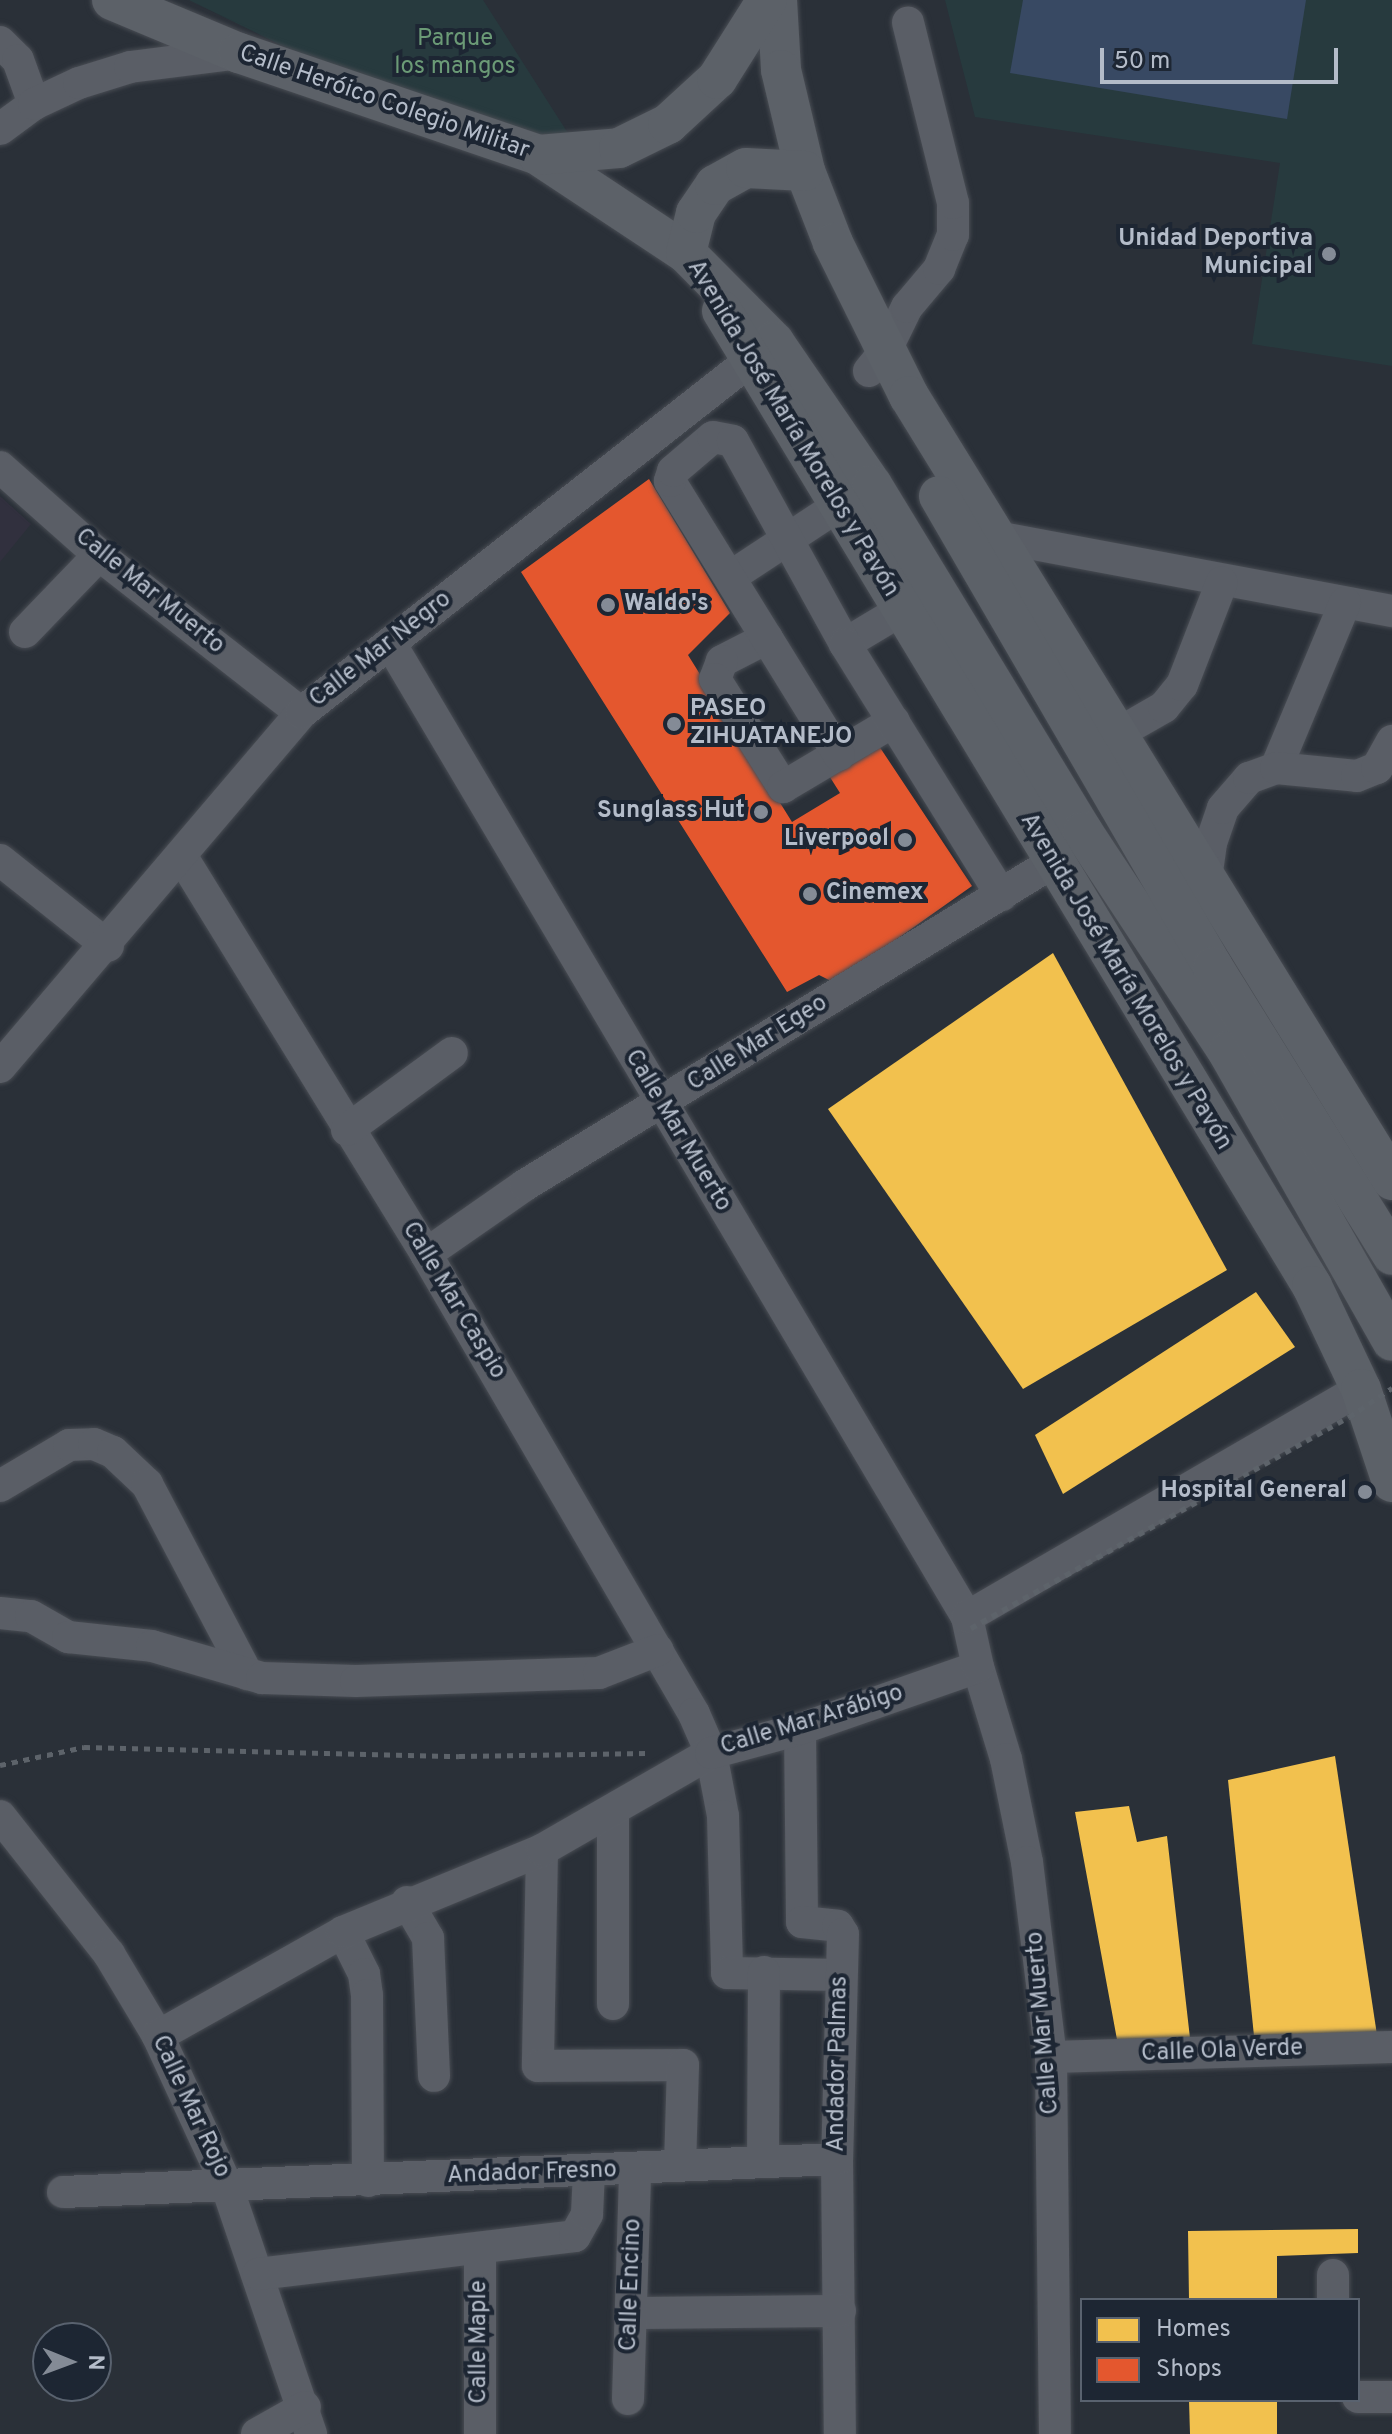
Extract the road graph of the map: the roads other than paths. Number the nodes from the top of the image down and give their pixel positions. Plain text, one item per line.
1 (112, 0) edge
2 (767, 0) edge
3 (777, 0) edge
4 (908, 23) dead end
5 (0, 42) edge
6 (239, 53) junction
7 (34, 104) junction
8 (0, 129) edge
9 (538, 155) junction
10 (805, 171) junction
11 (686, 253) junction
12 (764, 352) junction
13 (878, 360) junction
14 (0, 467) edge
15 (855, 495) junction
16 (996, 537) junction
17 (787, 540) junction
18 (99, 555) junction
19 (730, 577) junction
20 (1222, 582) junction
21 (1345, 603) junction
22 (900, 611) junction
23 (1392, 611) edge
24 (25, 632) dead end
25 (767, 638) junction
26 (390, 643) junction
27 (845, 644) junction
28 (301, 713) junction
29 (894, 721) junction
30 (1117, 734) junction
31 (1392, 741) edge
32 (839, 755) junction
33 (1276, 768) junction
34 (182, 857) junction
35 (0, 860) edge
36 (1052, 863) junction
37 (1206, 879) junction
38 (1001, 895) junction
39 (108, 946) junction
40 (1228, 1052) junction
41 (452, 1053) dead end
42 (0, 1067) edge
43 (1187, 1084) junction
44 (661, 1104) junction
45 (347, 1130) junction
46 (1392, 1180) edge
47 (426, 1254) junction
48 (1392, 1255) edge
49 (1392, 1341) edge
50 (1376, 1388) edge
51 (1392, 1482) edge
52 (0, 1486) edge
53 (0, 1613) edge
54 (969, 1622) junction
55 (663, 1659) junction
56 (978, 1667) junction
57 (247, 1674) junction
58 (800, 1729) junction
59 (711, 1753) junction
60 (613, 1812) junction
61 (0, 1816) edge
62 (542, 1850) junction
63 (407, 1902) junction
64 (343, 1932) junction
65 (764, 1972) junction
66 (841, 1975) junction
67 (613, 2004) dead end
68 (158, 2036) junction
69 (1392, 2047) edge
70 (1051, 2057) junction
71 (434, 2076) dead end
72 (837, 2159) junction
73 (763, 2160) junction
74 (680, 2165) junction
75 (635, 2170) junction
76 (589, 2171) junction
77 (368, 2181) junction
78 (226, 2184) junction
79 (63, 2192) dead end
80 (480, 2251) junction
81 (258, 2274) junction
82 (840, 2311) junction
83 (632, 2313) junction
84 (1360, 2397) edge
85 (1392, 2397) edge
86 (628, 2399) dead end
87 (308, 2420) edge
88 (257, 2434) edge
89 (480, 2434) edge
90 (840, 2434) edge
91 (1055, 2434) edge

1 - 6 main road, Calle Heróico Colegio Militar
2 - 9 main road
3 - 10 main road
4 - 13 street
5 - 7 street
6 - 7 street
6 - 9 main road, Calle Heróico Colegio Militar
7 - 8 street
9 - 11 main road, Calle Heróico Colegio Militar
10 - 11 main road
10 - 13 main road
11 - 12 main road, Avenida José María Morelos y Pavón
12 - 15 main road, Avenida José María Morelos y Pavón
12 - 26 street, Calle Mar Negro
13 - 16 main road
13 - 48 main road
14 - 18 street, Calle Mar Muerto
15 - 17 street
15 - 22 main road, Avenida José María Morelos y Pavón
15 - 40 main road, Avenida José María Morelos y Pavón
16 - 20 street
16 - 30 main road
17 - 19 street
17 - 19 street
17 - 27 street
18 - 24 street
18 - 28 street, Calle Mar Muerto
19 - 25 street
20 - 21 street
20 - 30 street
21 - 23 street
21 - 33 street
22 - 27 street
22 - 36 main road, Avenida José María Morelos y Pavón
25 - 32 street
25 - 32 street
26 - 28 street, Calle Mar Negro
26 - 44 street, Calle Mar Muerto
27 - 29 street
28 - 34 street, Calle Mar Negro
29 - 32 street
29 - 38 street
30 - 37 main road
31 - 33 street
33 - 37 street
34 - 39 street, Calle Mar Negro
34 - 45 street, Calle Mar Caspio
35 - 39 street
36 - 38 street, Calle Mar Egeo
36 - 43 main road, Avenida José María Morelos y Pavón
37 - 46 main road
38 - 44 street, Calle Mar Egeo
39 - 42 street, Calle Mar Negro
40 - 43 main road
40 - 49 main road, Avenida José María Morelos y Pavón
41 - 45 street
43 - 50 main road, Avenida José María Morelos y Pavón
44 - 47 street, Calle Mar Egeo
44 - 54 street, Calle Mar Muerto
45 - 47 street, Calle Mar Caspio
47 - 55 street, Calle Mar Caspio
50 - 51 main road, Avenida José María Morelos y Pavón
50 - 54 street
52 - 57 street
53 - 57 street
54 - 56 street
55 - 57 street
55 - 59 street, Calle Mar Caspio
56 - 58 street, Calle Mar Arábigo
56 - 70 street, Calle Mar Muerto
58 - 59 street, Calle Mar Arábigo
58 - 66 street, Andador Palmas
59 - 60 street, Calle Mar Arábigo
59 - 65 street
60 - 62 street, Calle Mar Arábigo
60 - 67 street
61 - 68 street, Calle Mar Rojo
62 - 63 street, Calle Mar Arábigo
62 - 74 street
63 - 64 street, Calle Mar Arábigo
63 - 71 street
64 - 68 street, Calle Mar Arábigo
64 - 77 street
65 - 66 street
65 - 73 street
66 - 72 street, Andador Palmas
68 - 78 street, Calle Mar Rojo
69 - 70 street, Calle Ola Verde
70 - 91 street, Calle Mar Muerto
72 - 73 street, Andador Fresno
72 - 82 street, Andador Palmas
73 - 74 street, Andador Fresno
74 - 75 street, Andador Fresno
75 - 76 street, Andador Fresno
75 - 83 street, Calle Encino
76 - 77 street, Andador Fresno
76 - 80 street
77 - 78 street, Andador Fresno
78 - 79 street, Andador Fresno
78 - 81 street, Calle Mar Rojo
80 - 81 street
80 - 89 street, Calle Maple
81 - 87 street, Calle Mar Rojo
82 - 83 street
82 - 90 street, Andador Palmas
83 - 86 street, Calle Encino
84 - 85 street
87 - 88 street

